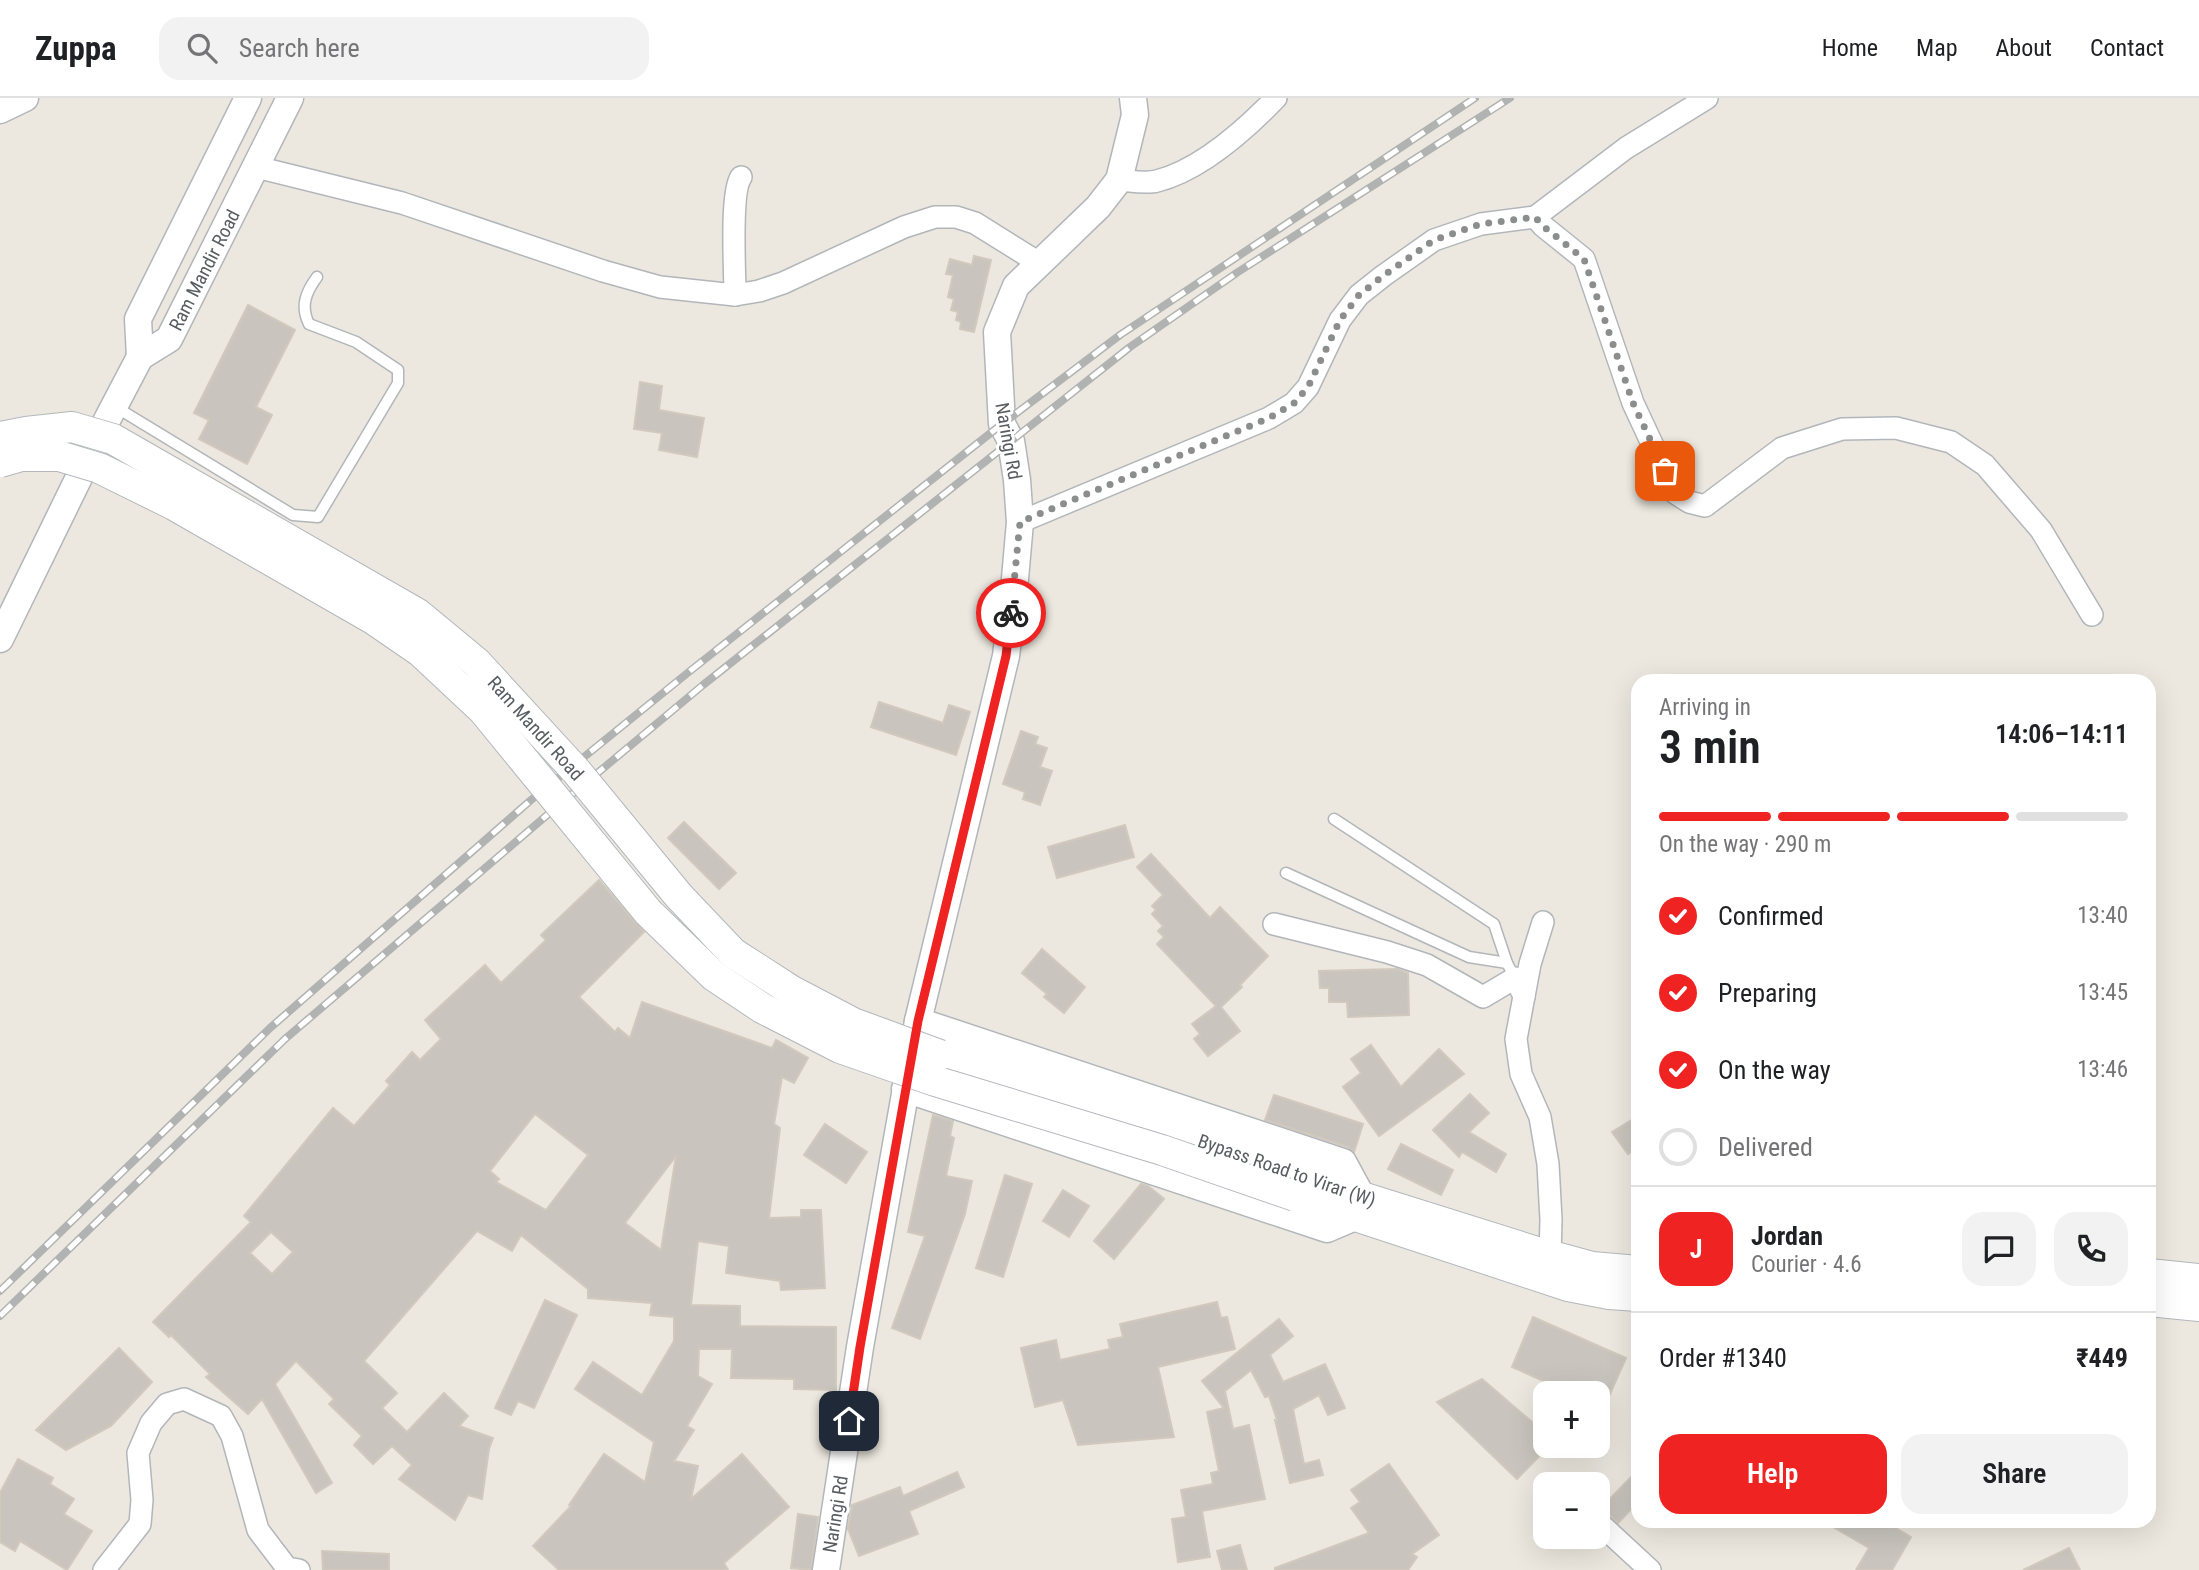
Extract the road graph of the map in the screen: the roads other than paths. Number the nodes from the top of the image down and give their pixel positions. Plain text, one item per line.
1 (25, 98) edge
2 (248, 98) edge
3 (290, 98) edge
4 (1133, 98) edge
5 (1276, 98) edge
6 (1707, 98) edge
7 (0, 110) edge
8 (256, 167) junction
9 (741, 177) dead end
10 (1119, 180) junction
11 (1535, 217) junction
12 (1039, 263) junction
13 (317, 277) dead end
14 (735, 295) junction
15 (140, 357) junction
16 (114, 406) junction
17 (0, 437) edge
18 (0, 462) edge
19 (1020, 522) junction
20 (2092, 615) dead end
21 (0, 639) edge
22 (1334, 819) dead end
23 (1286, 873) dead end
24 (1543, 922) dead end
25 (1274, 924) dead end
26 (1515, 979) junction
27 (918, 1021) junction
28 (940, 1055) joint
29 (905, 1089) junction
30 (1298, 1186) junction
31 (1358, 1207) junction
32 (1549, 1256) junction
33 (1631, 1270) edge
34 (2156, 1275) edge
35 (2199, 1279) edge
36 (1631, 1296) edge
37 (2156, 1302) edge
38 (2199, 1306) edge
39 (1610, 1533) edge
40 (104, 1570) edge
41 (299, 1570) edge
42 (826, 1570) edge
43 (1650, 1570) edge

1 - 7 street
2 - 15 street
3 - 8 street, Ram Mandir Road
4 - 10 street, Naringi Rd
5 - 10 street
6 - 11 street
8 - 14 street
8 - 15 street, Ram Mandir Road
9 - 14 street
10 - 12 street, Naringi Rd
11 - 19 street
11 - 20 street
12 - 14 street
12 - 19 street, Naringi Rd
13 - 16 lane
15 - 16 street, Ram Mandir Road
16 - 21 street, Ram Mandir Road
17 - 28 main road, Ram Mandir Road, bridge
18 - 30 main road, bridge
19 - 27 street, Naringi Rd
22 - 26 lane
23 - 26 lane
24 - 26 street
25 - 26 street
26 - 32 street
27 - 29 street, Naringi Rd
27 - 31 street
28 - 30 main road, Bypass Road to Virar (W)
29 - 31 street
29 - 42 street, Naringi Rd
30 - 31 main road
31 - 32 main road, Bypass Road to Virar (W)
31 - 36 main road
32 - 33 main road, Bypass Road to Virar (W)
34 - 35 main road
37 - 38 main road
39 - 43 street
40 - 41 street

